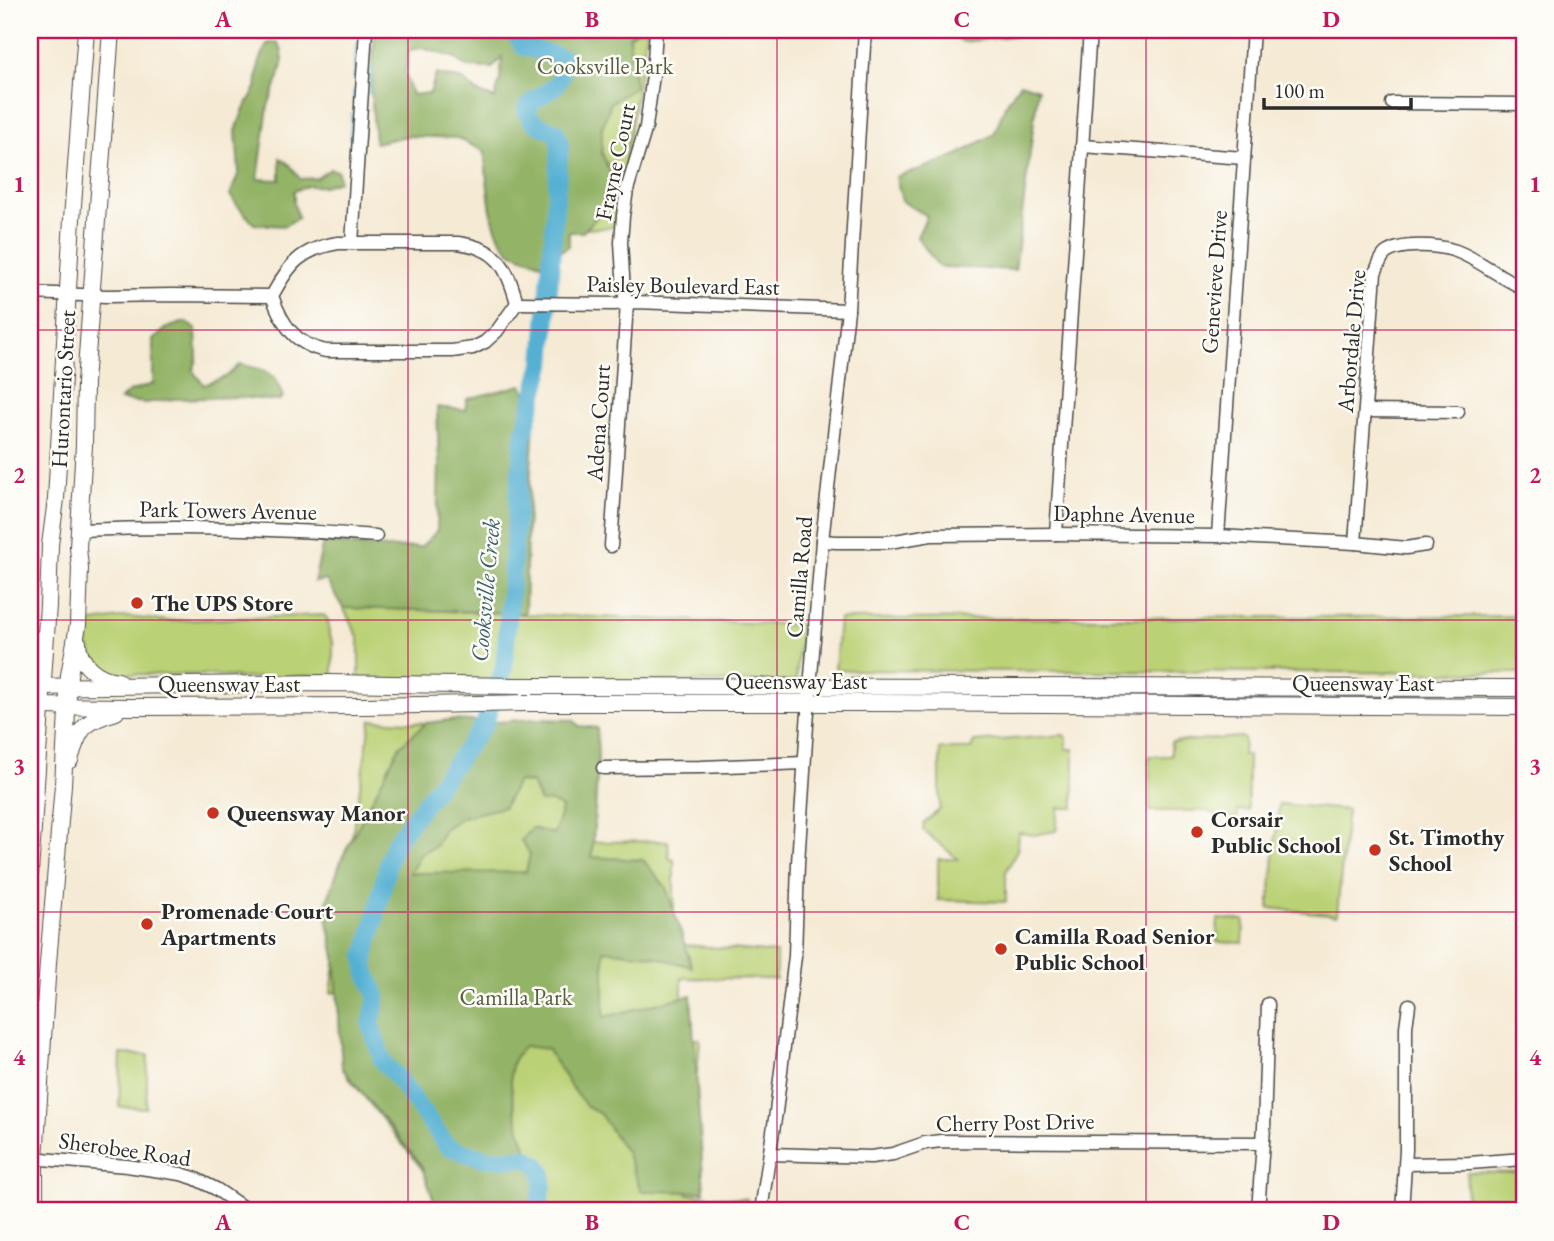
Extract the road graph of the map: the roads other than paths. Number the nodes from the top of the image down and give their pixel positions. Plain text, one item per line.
1 (86, 30) edge
2 (111, 30) edge
3 (366, 30) edge
4 (656, 30) edge
5 (865, 30) edge
6 (1090, 30) edge
7 (1253, 30) edge
8 (1392, 103) dead end
9 (1524, 104) edge
10 (1082, 146) junction
11 (1244, 158) junction
12 (352, 243) junction
13 (1524, 288) edge
14 (30, 293) edge
15 (68, 294) junction
16 (91, 295) junction
17 (272, 296) junction
18 (522, 303) junction
19 (627, 303) junction
20 (848, 310) junction
21 (1365, 411) junction
22 (1458, 412) dead end
23 (79, 530) junction
24 (1056, 534) junction
25 (376, 536) dead end
26 (1218, 536) junction
27 (822, 541) junction
28 (1355, 543) junction
29 (1426, 545) dead end
30 (611, 546) dead end
31 (78, 625) junction
32 (46, 629) junction
33 (30, 662) edge
34 (159, 686) junction
35 (810, 686) junction
36 (36, 687) edge
37 (68, 687) junction
38 (1524, 688) edge
39 (809, 704) junction
40 (35, 706) edge
41 (67, 706) junction
42 (1524, 706) edge
43 (132, 707) junction
44 (30, 734) edge
45 (804, 763) junction
46 (37, 764) junction
47 (603, 768) dead end
48 (63, 785) junction
49 (30, 873) edge
50 (1268, 1004) dead end
51 (1409, 1005) dead end
52 (1262, 1143) junction
53 (770, 1154) junction
54 (33, 1158) edge
55 (1524, 1159) edge
56 (1406, 1164) junction
57 (35, 1211) edge
58 (248, 1211) edge
59 (761, 1211) edge
60 (1258, 1211) edge
61 (1402, 1211) edge

1 - 15 main road, Hurontario Street
2 - 16 main road, Hurontario Street
3 - 12 street
4 - 19 street, Frayne Court
5 - 20 street, Camilla Road
6 - 10 street
7 - 11 street, Genevieve Drive
8 - 9 street
10 - 11 street
10 - 24 street
11 - 26 street, Genevieve Drive
12 - 17 street
12 - 18 street
13 - 21 street, Arbordale Drive
14 - 15 street
15 - 16 street
15 - 32 main road, Hurontario Street
16 - 17 street
16 - 23 main road, Hurontario Street
17 - 18 street
18 - 19 street, Paisley Boulevard East
19 - 20 street, Paisley Boulevard East
19 - 30 street, Adena Court
20 - 27 street, Camilla Road
21 - 22 street
21 - 28 street, Arbordale Drive
23 - 25 street, Park Towers Avenue
23 - 31 main road, Hurontario Street
24 - 26 street, Daphne Avenue
24 - 27 street, Daphne Avenue
26 - 28 street, Daphne Avenue
27 - 35 street, Camilla Road
28 - 29 street, Daphne Avenue
31 - 34 main road
31 - 37 main road, Hurontario Street
32 - 33 main road
32 - 36 main road, Hurontario Street
34 - 35 main road, Queensway East
34 - 37 main road, Queensway East
35 - 38 main road, Queensway East
35 - 39 street, Camilla Road
36 - 37 main road, Queensway East
36 - 40 main road, Hurontario Street
37 - 41 main road, Hurontario Street
39 - 42 main road, Queensway East
39 - 43 main road, Queensway East
39 - 45 street, Camilla Road
40 - 41 main road, Queensway East
40 - 46 main road, Hurontario Street
41 - 43 main road, Queensway East
41 - 48 main road, Hurontario Street
43 - 48 main road
44 - 46 main road
45 - 47 street
45 - 53 street, Camilla Road
46 - 49 main road, Hurontario Street
48 - 54 main road, Hurontario Street
50 - 52 street
51 - 56 street
52 - 53 street, Cherry Post Drive
52 - 60 street
53 - 59 street, Camilla Road
54 - 57 main road, Hurontario Street
54 - 58 street, Sherobee Road
55 - 56 street
56 - 61 street

